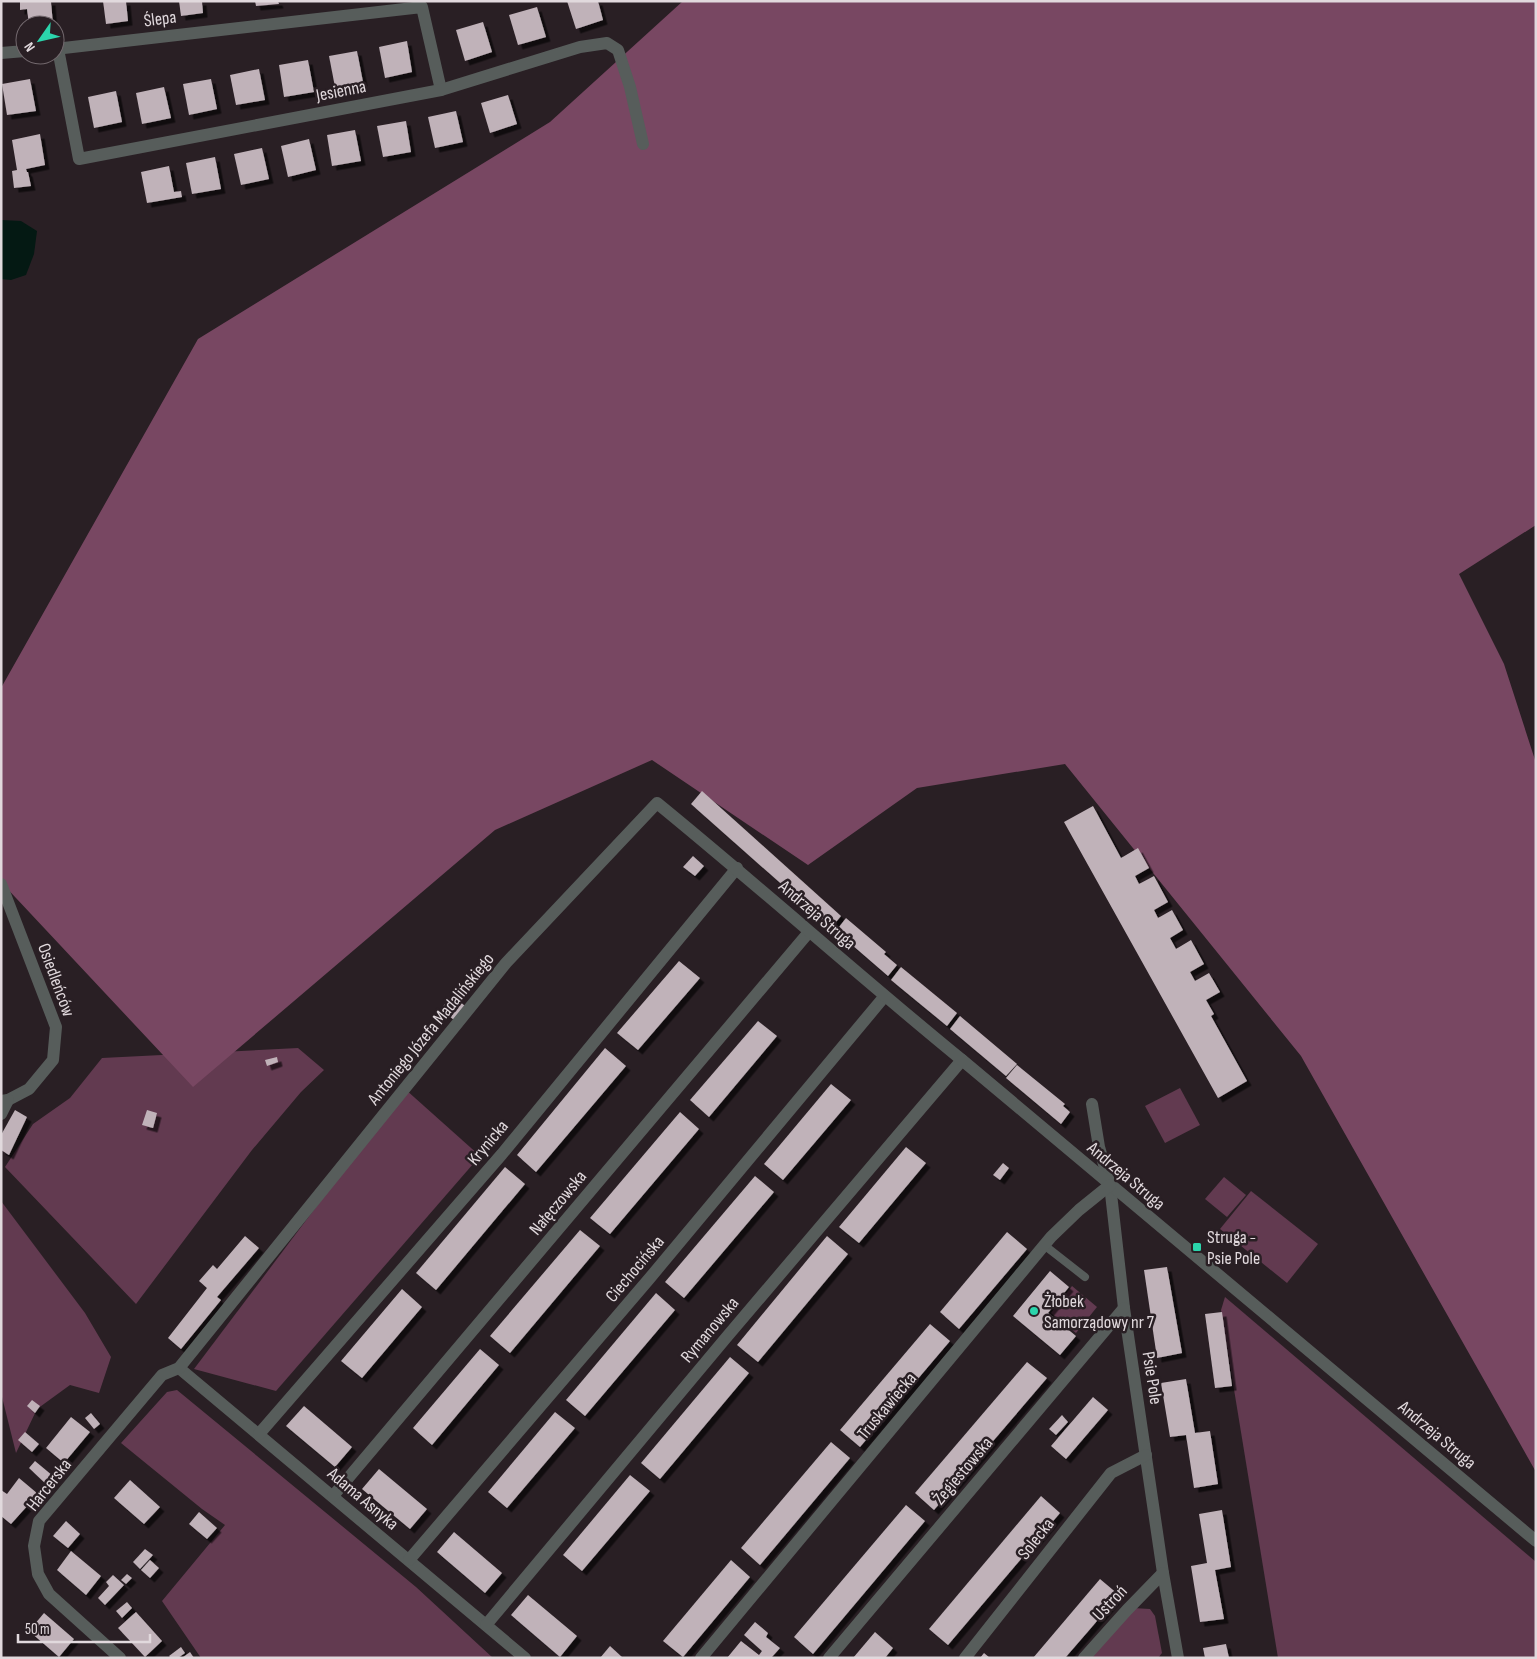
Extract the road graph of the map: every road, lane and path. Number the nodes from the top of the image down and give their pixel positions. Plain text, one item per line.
1 (65, 48) edge
2 (15, 52) edge
3 (1, 53) edge
4 (59, 65) edge
5 (441, 90) junction
6 (643, 144) dead end
7 (737, 868) junction
8 (1, 884) edge
9 (809, 932) junction
10 (884, 997) junction
11 (962, 1060) junction
12 (4, 1100) edge
13 (1092, 1104) dead end
14 (1, 1114) edge
15 (1110, 1185) junction
16 (1044, 1245) junction
17 (1085, 1277) dead end
18 (1124, 1308) junction
19 (179, 1368) junction
20 (259, 1434) junction
21 (1146, 1455) junction
22 (333, 1496) junction
23 (1536, 1541) edge
24 (409, 1560) junction
25 (1163, 1573) junction
26 (486, 1625) junction
27 (120, 1658) edge
28 (525, 1658) edge
29 (701, 1658) edge
30 (829, 1658) edge
31 (965, 1658) edge
32 (1084, 1658) edge
33 (1178, 1658) edge

1 - 5 street, Ślepa
2 - 3 street
4 - 5 street, Jesienna
5 - 6 street, Jesienna
7 - 9 street, Andrzeja Struga
7 - 19 street, Antoniego Józefa Madalińskiego
7 - 20 street, Krynicka
8 - 12 street, Osiedleńców
9 - 10 street, Andrzeja Struga
9 - 22 street, Nałęczowska
10 - 11 street, Andrzeja Struga
10 - 24 street, Ciechocińska
11 - 15 street, Andrzeja Struga
11 - 26 street, Rymanowska
12 - 14 street
13 - 15 street, Psie Pole
15 - 16 street, Truskawiecka
15 - 18 street, Psie Pole
15 - 23 street, Andrzeja Struga
16 - 17 lane
16 - 29 street, Truskawiecka
18 - 21 street, Psie Pole
18 - 30 street, Żegiestowska
19 - 20 street, Adama Asnyka
19 - 27 street, Harcerska
20 - 22 street, Adama Asnyka
21 - 25 street, Psie Pole
21 - 31 street, Solecka
22 - 24 street, Adama Asnyka
24 - 26 street, Adama Asnyka
25 - 32 street, Ustroń
25 - 33 street, Psie Pole
26 - 28 street, Adama Asnyka

